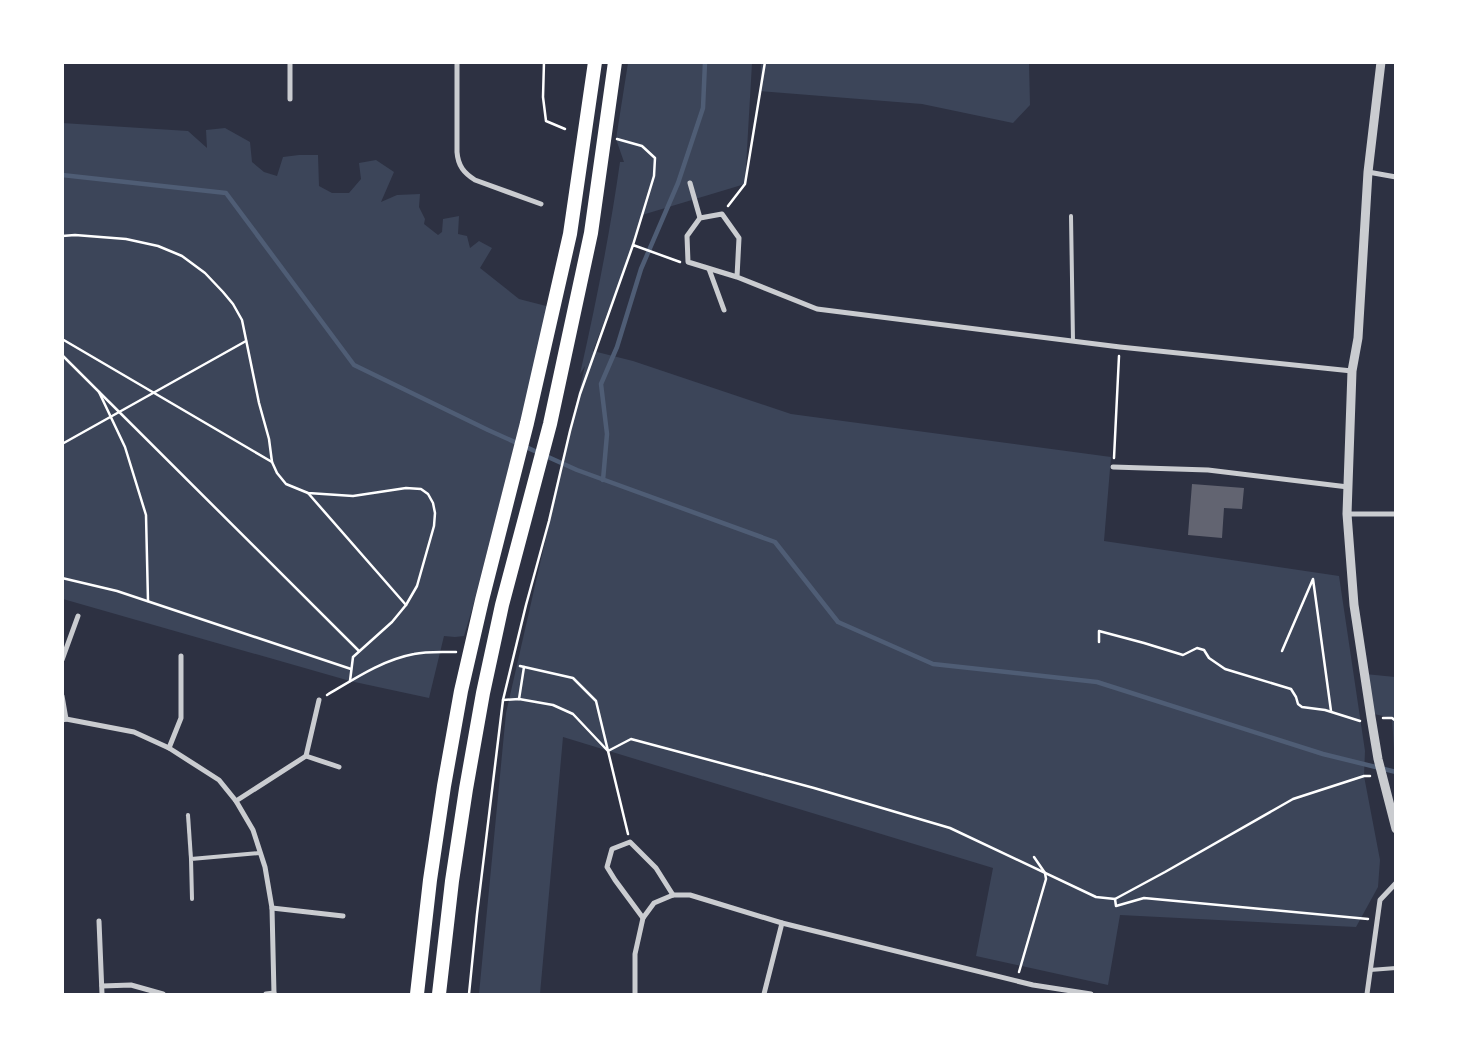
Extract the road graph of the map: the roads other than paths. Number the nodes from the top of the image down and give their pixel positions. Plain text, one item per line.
1 (290, 62) edge
2 (457, 62) edge
3 (595, 62) edge
4 (616, 62) edge
5 (1381, 62) edge
6 (290, 99) dead end
7 (1368, 172) junction
8 (1396, 177) edge
9 (690, 183) dead end
10 (541, 204) dead end
11 (1072, 216) dead end
12 (700, 218) junction
13 (709, 269) junction
14 (736, 277) junction
15 (724, 310) dead end
16 (1073, 341) junction
17 (1352, 371) junction
18 (1113, 467) road end
19 (1348, 487) junction
20 (1347, 514) junction
21 (1396, 514) edge
22 (78, 616) dead end
23 (181, 656) dead end
24 (62, 660) edge
25 (62, 696) edge
26 (319, 700) road end
27 (64, 720) edge
28 (169, 748) junction
29 (306, 756) junction
30 (339, 767) dead end
31 (236, 801) junction
32 (188, 815) dead end
33 (1396, 829) edge
34 (260, 853) junction
35 (191, 859) junction
36 (1396, 883) edge
37 (673, 895) junction
38 (192, 899) dead end
39 (272, 908) junction
40 (343, 916) dead end
41 (643, 918) junction
42 (99, 921) dead end
43 (782, 923) junction
44 (1396, 968) edge
45 (1370, 970) junction
46 (102, 986) junction
47 (102, 994) edge
48 (163, 994) edge
49 (266, 994) edge
50 (274, 994) edge
51 (418, 994) edge
52 (439, 994) edge
53 (635, 994) edge
54 (764, 994) edge
55 (1091, 994) edge
56 (1367, 994) edge

1 - 6 street
2 - 10 street
3 - 51 highway
4 - 52 highway
5 - 7 street
7 - 8 street
7 - 17 street
9 - 12 street
11 - 16 lane
12 - 13 street
12 - 14 street
13 - 14 street
13 - 15 street
14 - 16 street
16 - 17 street
17 - 19 street
18 - 19 street
19 - 20 street
20 - 21 street
20 - 33 street
22 - 24 street
23 - 28 street
25 - 27 street
26 - 29 street
27 - 28 street
28 - 31 street
29 - 30 street
29 - 31 street
31 - 34 street
32 - 35 lane
34 - 35 lane
34 - 39 street
35 - 38 lane
36 - 45 street
37 - 41 street
37 - 41 street
37 - 43 street
39 - 40 street
39 - 50 street
41 - 53 street
42 - 46 street
43 - 54 street
43 - 55 street
44 - 45 lane
45 - 56 street
46 - 47 street
46 - 48 street
49 - 50 street

